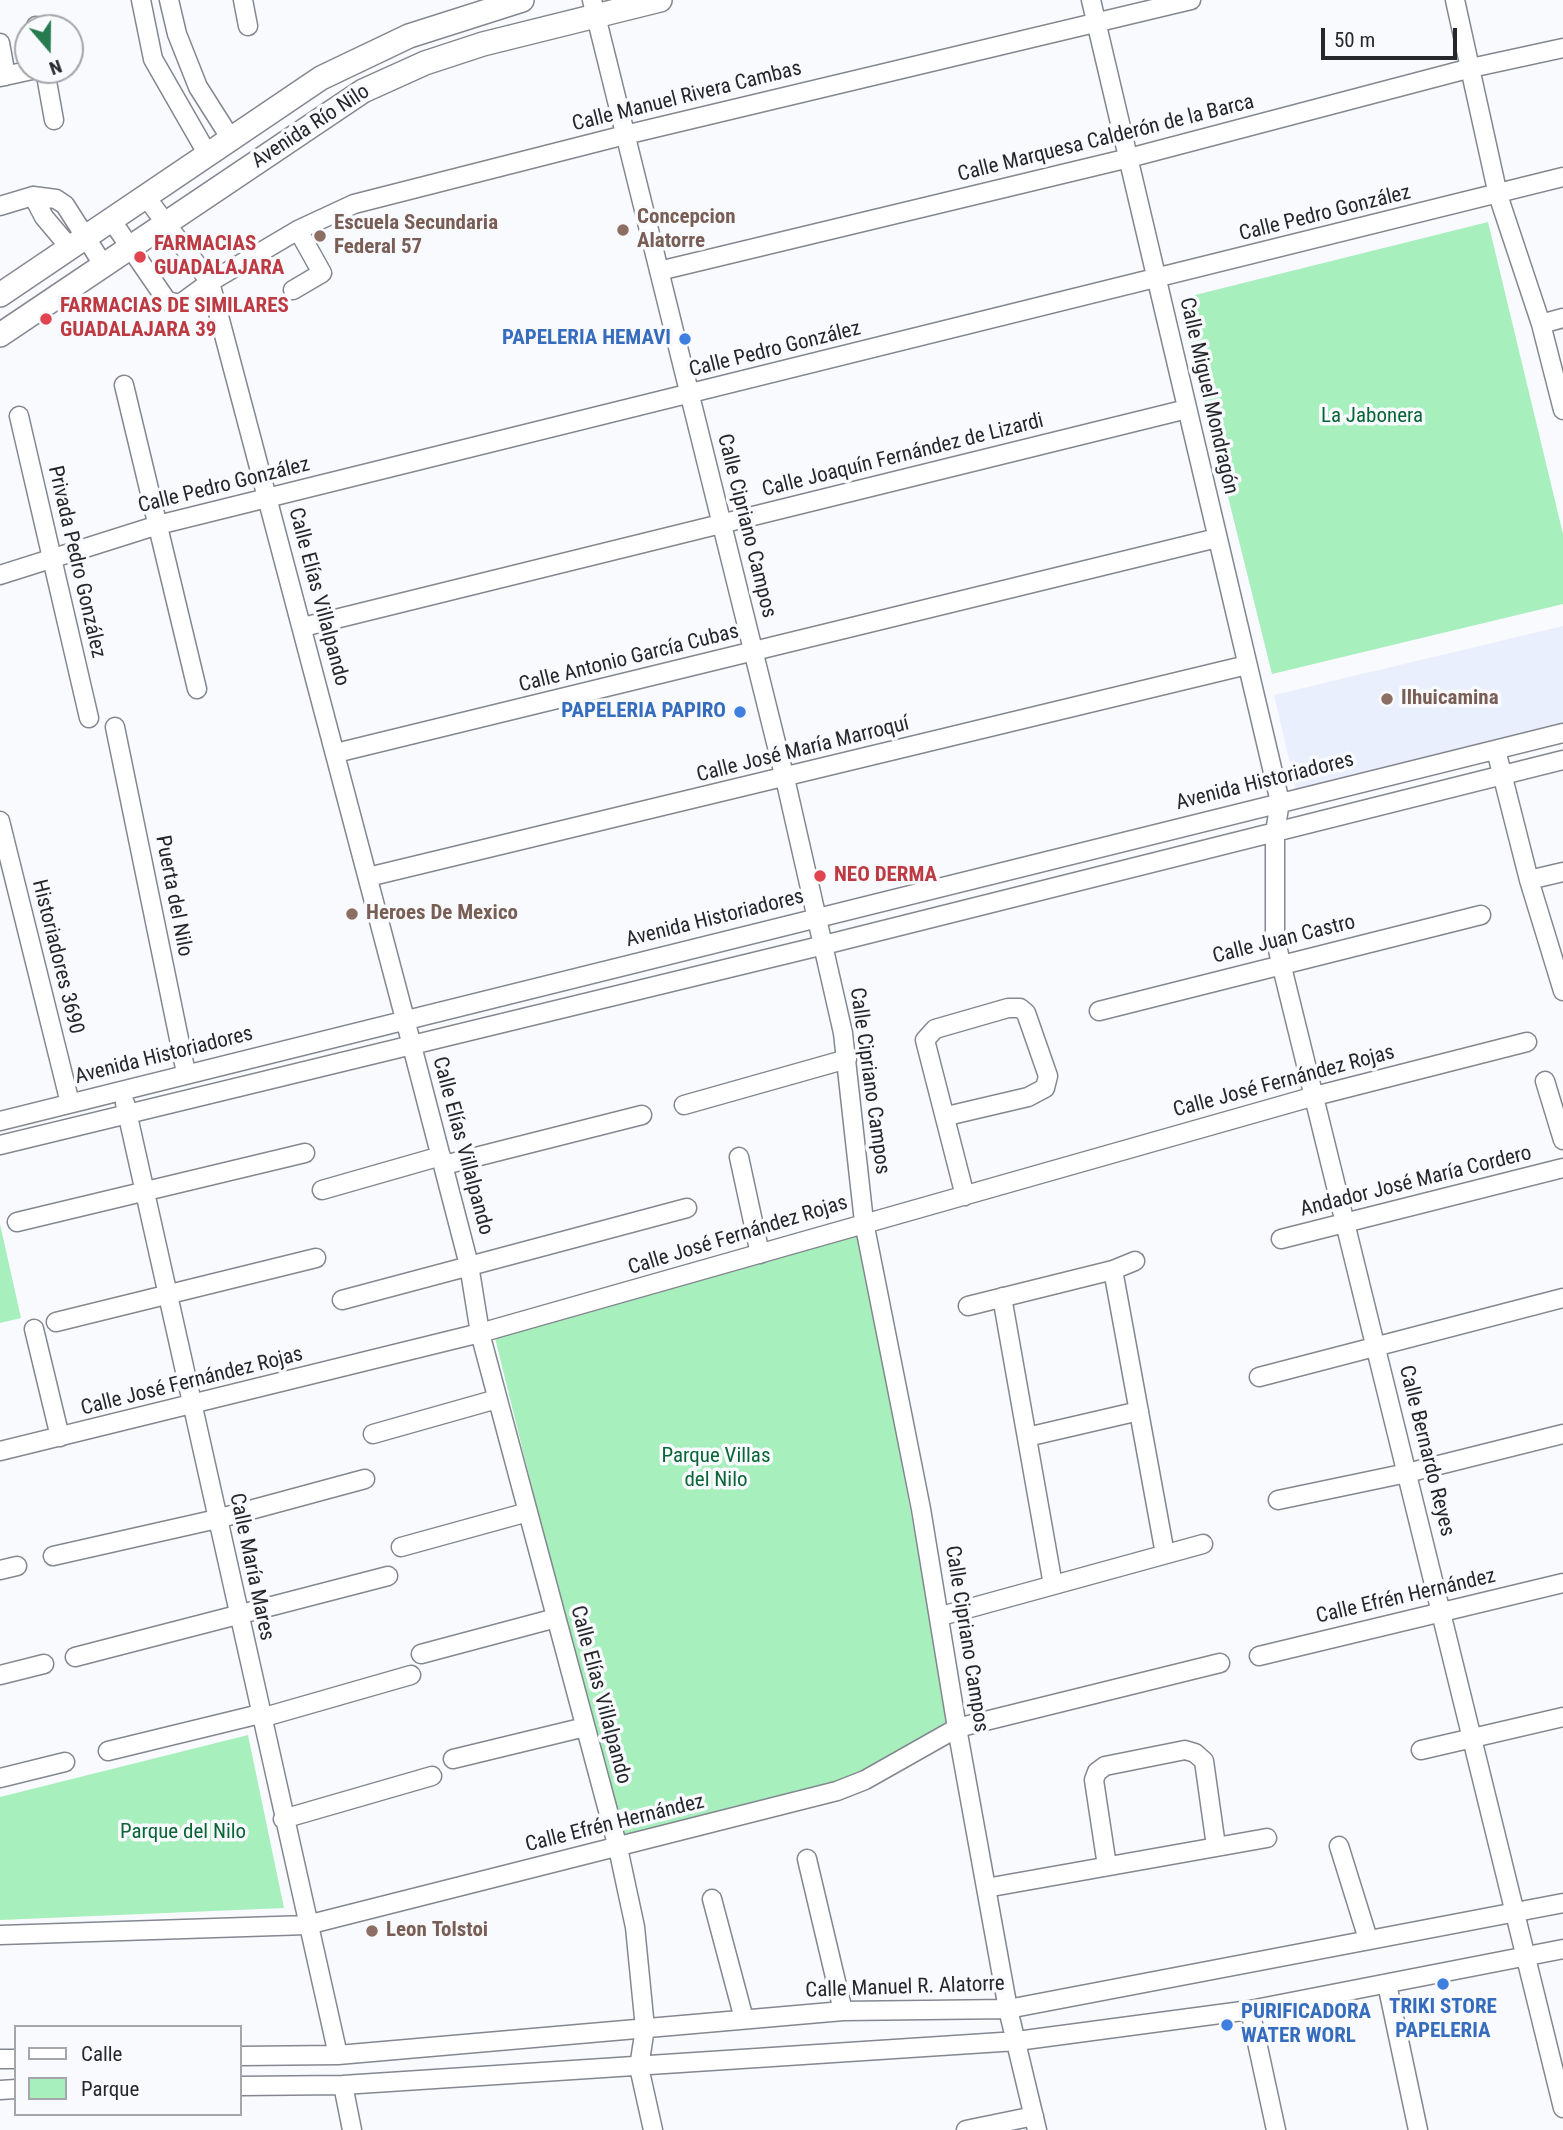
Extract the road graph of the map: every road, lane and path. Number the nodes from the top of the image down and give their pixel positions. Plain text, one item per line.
1 (141, 0) edge
2 (169, 0) edge
3 (243, 0) edge
4 (522, 0) edge
5 (660, 0) edge
6 (1091, 0) edge
7 (1191, 0) edge
8 (1455, 0) edge
9 (594, 8) edge
10 (1096, 23) junction
11 (248, 26) dead end
12 (0, 43) edge
13 (1563, 48) edge
14 (1471, 68) junction
15 (3, 77) edge
16 (48, 84) edge
17 (54, 120) dead end
18 (625, 135) junction
19 (231, 139) junction
20 (208, 155) junction
21 (1129, 158) junction
22 (1563, 177) edge
23 (1498, 194) junction
24 (146, 197) junction
25 (0, 206) edge
26 (112, 221) junction
27 (166, 223) junction
28 (298, 230) junction
29 (79, 244) junction
30 (131, 248) junction
31 (104, 266) junction
32 (659, 271) junction
33 (1157, 279) junction
34 (210, 282) junction
35 (293, 290) dead end
36 (0, 295) edge
37 (1563, 318) edge
38 (1541, 324) junction
39 (0, 335) edge
40 (124, 385) dead end
41 (690, 395) junction
42 (1187, 409) junction
43 (1563, 410) edge
44 (19, 416) dead end
45 (269, 499) junction
46 (722, 524) junction
47 (158, 525) junction
48 (1217, 538) junction
49 (50, 558) junction
50 (0, 575) edge
51 (303, 627) junction
52 (754, 652) junction
53 (1247, 665) junction
54 (197, 690) dead end
55 (89, 718) dead end
56 (115, 727) dead end
57 (1563, 733) edge
58 (1496, 750) junction
59 (335, 753) junction
60 (1563, 760) edge
61 (1502, 776) junction
62 (785, 778) junction
63 (1280, 802) junction
64 (0, 821) edge
65 (1275, 832) junction
66 (1563, 872) edge
67 (368, 877) junction
68 (1529, 880) junction
69 (1481, 915) dead end
70 (818, 917) junction
71 (824, 945) junction
72 (1281, 963) junction
73 (1563, 991) edge
74 (1099, 1011) dead end
75 (405, 1019) junction
76 (1527, 1042) dead end
77 (412, 1043) junction
78 (847, 1059) junction
79 (186, 1073) junction
80 (1545, 1081) dead end
81 (122, 1089) junction
82 (1315, 1096) junction
83 (70, 1103) junction
84 (684, 1105) dead end
85 (127, 1113) junction
86 (642, 1115) dead end
87 (947, 1115) junction
88 (0, 1121) edge
89 (1563, 1140) edge
90 (0, 1145) edge
91 (305, 1153) dead end
92 (739, 1157) dead end
93 (442, 1161) junction
94 (1563, 1168) edge
95 (322, 1190) dead end
96 (145, 1192) junction
97 (965, 1196) junction
98 (687, 1208) dead end
99 (17, 1222) dead end
100 (864, 1222) junction
101 (1345, 1223) junction
102 (1281, 1239) dead end
103 (760, 1254) junction
104 (316, 1258) dead end
105 (1135, 1261) dead end
106 (470, 1265) junction
107 (1112, 1270) junction
108 (168, 1297) junction
109 (1002, 1297) junction
110 (1563, 1298) edge
111 (342, 1300) dead end
112 (968, 1306) dead end
113 (56, 1322) dead end
114 (34, 1329) dead end
115 (480, 1333) junction
116 (1377, 1345) junction
117 (1259, 1377) dead end
118 (497, 1399) junction
119 (192, 1406) junction
120 (1139, 1412) junction
121 (373, 1434) dead end
122 (1563, 1434) edge
123 (60, 1437) junction
124 (1027, 1437) junction
125 (0, 1451) edge
126 (1407, 1473) junction
127 (365, 1479) dead end
128 (1278, 1500) dead end
129 (528, 1512) junction
130 (217, 1519) junction
131 (1203, 1544) dead end
132 (401, 1547) dead end
133 (1165, 1554) junction
134 (53, 1556) dead end
135 (388, 1576) dead end
136 (1563, 1583) edge
137 (1053, 1585) junction
138 (1442, 1612) junction
139 (941, 1616) junction
140 (239, 1617) junction
141 (556, 1618) junction
142 (421, 1654) dead end
143 (1259, 1656) dead end
144 (75, 1657) dead end
145 (44, 1664) dead end
146 (1220, 1664) dead end
147 (0, 1675) edge
148 (411, 1675) dead end
149 (260, 1716) junction
150 (1563, 1717) edge
151 (585, 1727) junction
152 (957, 1728) junction
153 (1472, 1738) junction
154 (1421, 1750) dead end
155 (108, 1751) dead end
156 (453, 1759) dead end
157 (65, 1762) dead end
158 (432, 1776) dead end
159 (0, 1778) edge
160 (283, 1819) junction
161 (1268, 1838) dead end
162 (1216, 1846) junction
163 (1339, 1846) dead end
164 (618, 1848) junction
165 (807, 1859) dead end
166 (1107, 1866) junction
167 (986, 1888) junction
168 (712, 1899) dead end
169 (1563, 1903) edge
170 (1516, 1913) junction
171 (307, 1925) junction
172 (0, 1935) edge
173 (1368, 1939) junction
174 (1563, 1950) edge
175 (1526, 1958) junction
176 (1387, 1984) junction
177 (1008, 2009) junction
178 (1250, 2010) junction
179 (843, 2011) junction
180 (744, 2019) junction
181 (645, 2028) junction
182 (1017, 2041) junction
183 (338, 2055) junction
184 (242, 2056) edge
185 (639, 2067) junction
186 (343, 2085) junction
187 (242, 2086) edge
188 (1563, 2108) edge
189 (1035, 2123) edge
190 (352, 2130) edge
191 (653, 2130) edge
192 (966, 2130) edge
193 (1276, 2130) edge
194 (1418, 2130) edge

1 - 20 street
2 - 19 street
3 - 11 street
4 - 19 main road, Avenida Río Nilo
5 - 9 main road, Avenida Río Nilo
6 - 10 street, Calle Miguel Mondragón
7 - 10 street, Calle Manuel Rivera Cambas
8 - 14 street
9 - 18 street, Calle Cipriano Campos
9 - 27 main road, Avenida Río Nilo
10 - 18 street, Calle Manuel Rivera Cambas
10 - 21 street, Calle Miguel Mondragón
12 - 15 street
13 - 14 street, Calle Marquesa Calderón de la Barca
14 - 21 street, Calle Marquesa Calderón de la Barca
14 - 23 street
16 - 17 street
18 - 28 street, Calle Manuel Rivera Cambas
18 - 32 street, Calle Cipriano Campos
19 - 20 main road, Avenida Río Nilo
20 - 24 main road, Avenida Río Nilo
21 - 32 street, Calle Marquesa Calderón de la Barca
21 - 33 street, Calle Miguel Mondragón
22 - 23 street, Calle Pedro González
23 - 33 street, Calle Pedro González
23 - 38 street
24 - 26 main road, Avenida Río Nilo
24 - 27 street, Calle Elías Villalpando
25 - 29 street
26 - 29 main road, Avenida Río Nilo
26 - 30 street
27 - 30 main road, Avenida Río Nilo
27 - 34 street, Calle Elías Villalpando
28 - 34 street, Calle Manuel Rivera Cambas
28 - 35 street
29 - 31 street
29 - 36 main road, Avenida Río Nilo
30 - 31 main road, Avenida Río Nilo
30 - 34 street, Calle Manuel Rivera Cambas
31 - 39 main road, Avenida Río Nilo
32 - 41 street, Calle Cipriano Campos
33 - 41 street, Calle Pedro González
33 - 42 street, Calle Miguel Mondragón
34 - 45 street, Calle Elías Villalpando
37 - 38 street
38 - 43 street
40 - 47 street
41 - 45 street, Calle Pedro González
41 - 46 street, Calle Cipriano Campos
42 - 46 street, Calle Joaquín Fernández de Lizardi
42 - 48 street, Calle Miguel Mondragón
44 - 49 street, Privada Pedro González
45 - 47 street, Calle Pedro González
45 - 51 street, Calle Elías Villalpando
46 - 51 street, Calle Joaquín Fernández de Lizardi
46 - 52 street, Calle Cipriano Campos
47 - 49 street, Calle Pedro González
47 - 54 street
48 - 52 street, Calle Antonio García Cubas
48 - 53 street, Calle Miguel Mondragón
49 - 50 street, Calle Pedro González
49 - 55 street, Privada Pedro González
51 - 59 street, Calle Elías Villalpando
52 - 59 street, Calle Antonio García Cubas
52 - 62 street, Calle Cipriano Campos
53 - 62 street, Calle José María Marroquí
53 - 63 street, Calle Miguel Mondragón
56 - 79 street, Puerta del Nilo
57 - 58 street, Avenida Historiadores
58 - 61 street
58 - 63 street, Avenida Historiadores
59 - 67 street, Calle Elías Villalpando
60 - 61 street
61 - 65 street
61 - 68 street
62 - 67 street, Calle José María Marroquí
62 - 70 street, Calle Cipriano Campos
63 - 65 street, Calle Bernardo Reyes
63 - 70 street, Avenida Historiadores
64 - 83 street, Historiadores 3690
65 - 71 street
65 - 72 street, Calle Bernardo Reyes
66 - 68 street
67 - 75 street, Calle Elías Villalpando
68 - 73 street
69 - 72 street, Calle Juan Castro
70 - 71 street, Calle Cipriano Campos
70 - 75 street, Avenida Historiadores
71 - 77 street
71 - 78 street, Calle Cipriano Campos
72 - 74 street, Calle Juan Castro
72 - 82 street, Calle Bernardo Reyes
75 - 77 street, Calle Elías Villalpando
75 - 79 street, Avenida Historiadores
76 - 82 street, Calle José Fernández Rojas
77 - 85 street
77 - 93 street, Calle Elías Villalpando
78 - 84 street
78 - 100 street, Calle Cipriano Campos
79 - 81 street, Avenida Historiadores
80 - 89 street
81 - 83 street, Avenida Historiadores
81 - 85 street, Calle María Mares
82 - 97 street, Calle José Fernández Rojas
82 - 101 street, Calle Bernardo Reyes
83 - 88 street, Avenida Historiadores
85 - 90 street
85 - 96 street, Calle María Mares
86 - 93 street
87 - 87 street
87 - 97 street
91 - 96 street
92 - 103 street
93 - 95 street
93 - 106 street, Calle Elías Villalpando
94 - 101 street, Andador José María Cordero
96 - 99 street
96 - 108 street, Calle María Mares
97 - 100 street, Calle José Fernández Rojas
98 - 106 street
100 - 103 street, Calle José Fernández Rojas
100 - 139 street, Calle Cipriano Campos
101 - 102 street, Andador José María Cordero
101 - 116 street, Calle Bernardo Reyes
103 - 115 street, Calle José Fernández Rojas
104 - 108 street
105 - 107 street
106 - 111 street
106 - 115 street, Calle Elías Villalpando
107 - 109 street
107 - 120 street
108 - 113 street
108 - 119 street, Calle María Mares
109 - 112 street
109 - 124 street
110 - 116 street
114 - 123 street
115 - 118 street, Calle Elías Villalpando
115 - 119 street, Calle José Fernández Rojas
116 - 117 street
116 - 126 street, Calle Bernardo Reyes
118 - 121 street
118 - 129 street, Calle Elías Villalpando
119 - 123 street, Calle José Fernández Rojas
119 - 130 street, Calle María Mares
120 - 124 street
120 - 133 street
122 - 126 street
123 - 125 street, Calle José Fernández Rojas
124 - 137 street
126 - 128 street
126 - 138 street, Calle Bernardo Reyes
127 - 130 street
129 - 132 street
129 - 141 street, Calle Elías Villalpando
130 - 134 street
130 - 140 street, Calle María Mares
131 - 133 street
133 - 137 street
135 - 140 street
136 - 138 street, Calle Efrén Hernández
137 - 139 street
138 - 143 street, Calle Efrén Hernández
138 - 153 street, Calle Bernardo Reyes
139 - 152 street, Calle Cipriano Campos
140 - 144 street
140 - 149 street, Calle María Mares
141 - 142 street
141 - 151 street, Calle Elías Villalpando
145 - 147 street
146 - 152 street, Calle Efrén Hernández
148 - 149 street
149 - 155 street
149 - 160 street, Calle María Mares
150 - 153 street
151 - 156 street
151 - 164 street, Calle Elías Villalpando
152 - 164 street, Calle Efrén Hernández
152 - 167 street, Calle Cipriano Campos
153 - 154 street
153 - 170 street, Calle Bernardo Reyes
157 - 159 street
158 - 160 street
160 - 171 street, Calle María Mares
161 - 162 street
162 - 166 street
162 - 166 street
163 - 173 street
164 - 171 street, Calle Efrén Hernández
164 - 181 street, Calle Elías Villalpando
165 - 179 street
166 - 167 street
167 - 177 street, Calle Cipriano Campos
168 - 180 street
169 - 170 street, Calle Manuel R. Alatorre
170 - 173 street, Calle Manuel R. Alatorre
170 - 175 street, Calle Bernardo Reyes
171 - 172 street, Calle Efrén Hernández
171 - 183 street, Calle María Mares
173 - 177 street, Calle Manuel R. Alatorre
174 - 175 street
175 - 176 street
175 - 188 street, Calle Bernardo Reyes
176 - 178 street
176 - 194 street
177 - 179 street, Calle Manuel R. Alatorre
177 - 182 street, Calle Cipriano Campos
178 - 182 street
178 - 193 street
179 - 180 street, Calle Manuel R. Alatorre
180 - 181 street, Calle Manuel R. Alatorre
181 - 183 street, Calle Manuel R. Alatorre
181 - 185 street, Calle Elías Villalpando
182 - 185 street
182 - 189 street, Calle Cipriano Campos
183 - 184 street, Calle Manuel R. Alatorre
185 - 186 street
185 - 191 street, Calle Elías Villalpando
186 - 187 street
186 - 190 street
189 - 192 street

